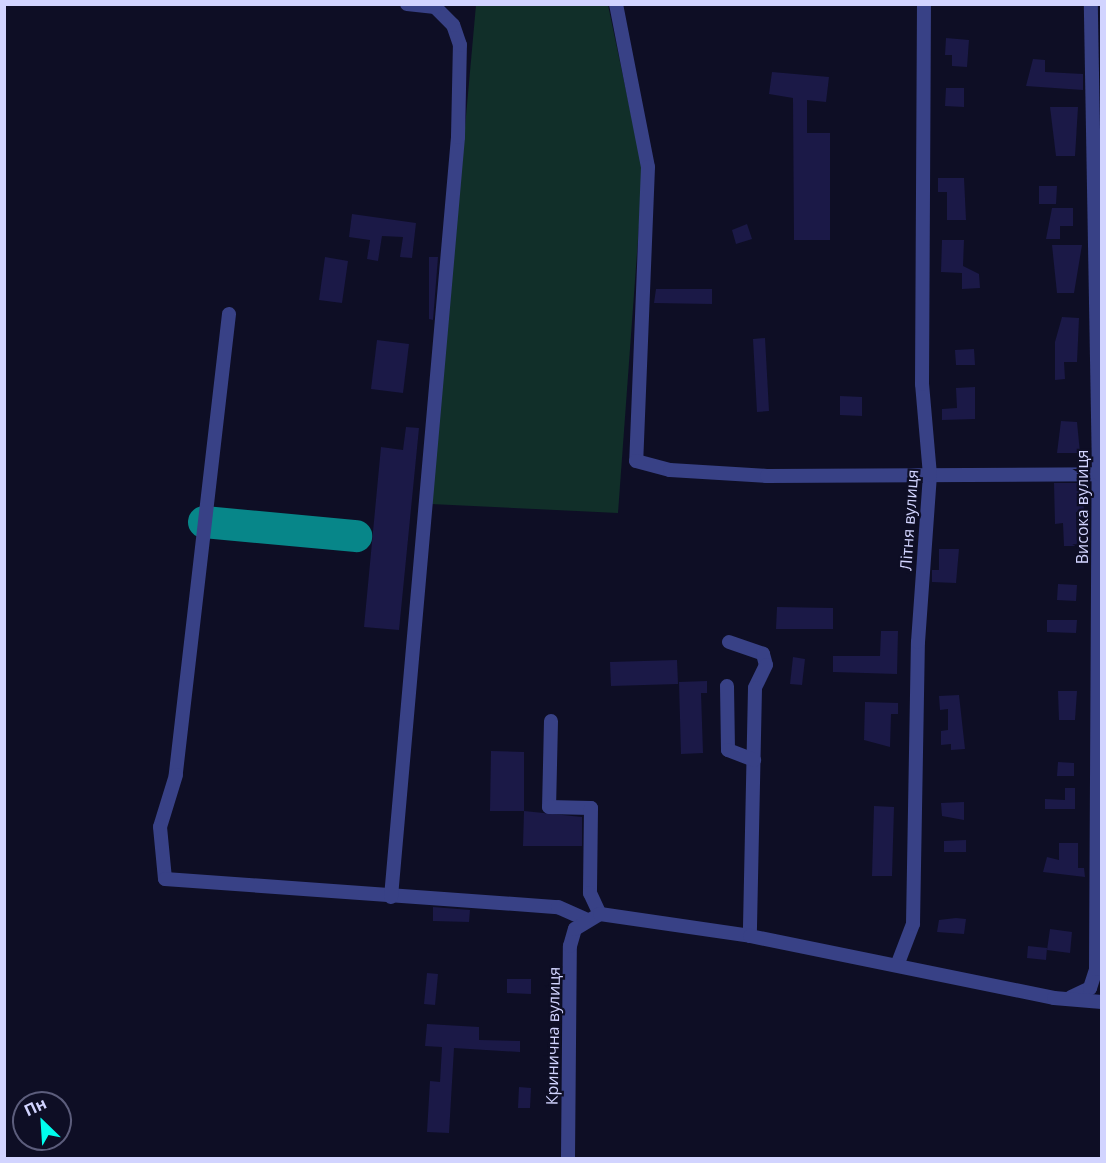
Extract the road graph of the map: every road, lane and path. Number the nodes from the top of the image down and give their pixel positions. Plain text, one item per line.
1 (407, 4) edge
2 (616, 4) edge
3 (924, 4) edge
4 (1092, 4) edge
5 (1098, 135) edge
6 (229, 314) dead end
7 (1100, 474) edge
8 (930, 475) junction
9 (729, 642) dead end
10 (727, 686) dead end
11 (551, 721) dead end
12 (754, 760) junction
13 (391, 897) junction
14 (600, 914) junction
15 (587, 920) junction
16 (750, 936) junction
17 (898, 963) junction
18 (1071, 997) junction
19 (1101, 1002) edge
20 (568, 1158) edge

1 - 13 street
2 - 8 street
3 - 8 street, Літня вулиця
4 - 5 street, Висока вулиця
5 - 7 street, Висока вулиця
6 - 13 street
7 - 8 street
7 - 18 street, Висока вулиця
8 - 17 street, Літня вулиця
9 - 12 street
10 - 12 street
11 - 14 street
12 - 16 street
13 - 15 street
14 - 15 street
14 - 16 street
15 - 20 street, Кринична вулиця
16 - 17 street
17 - 18 street
18 - 19 street

